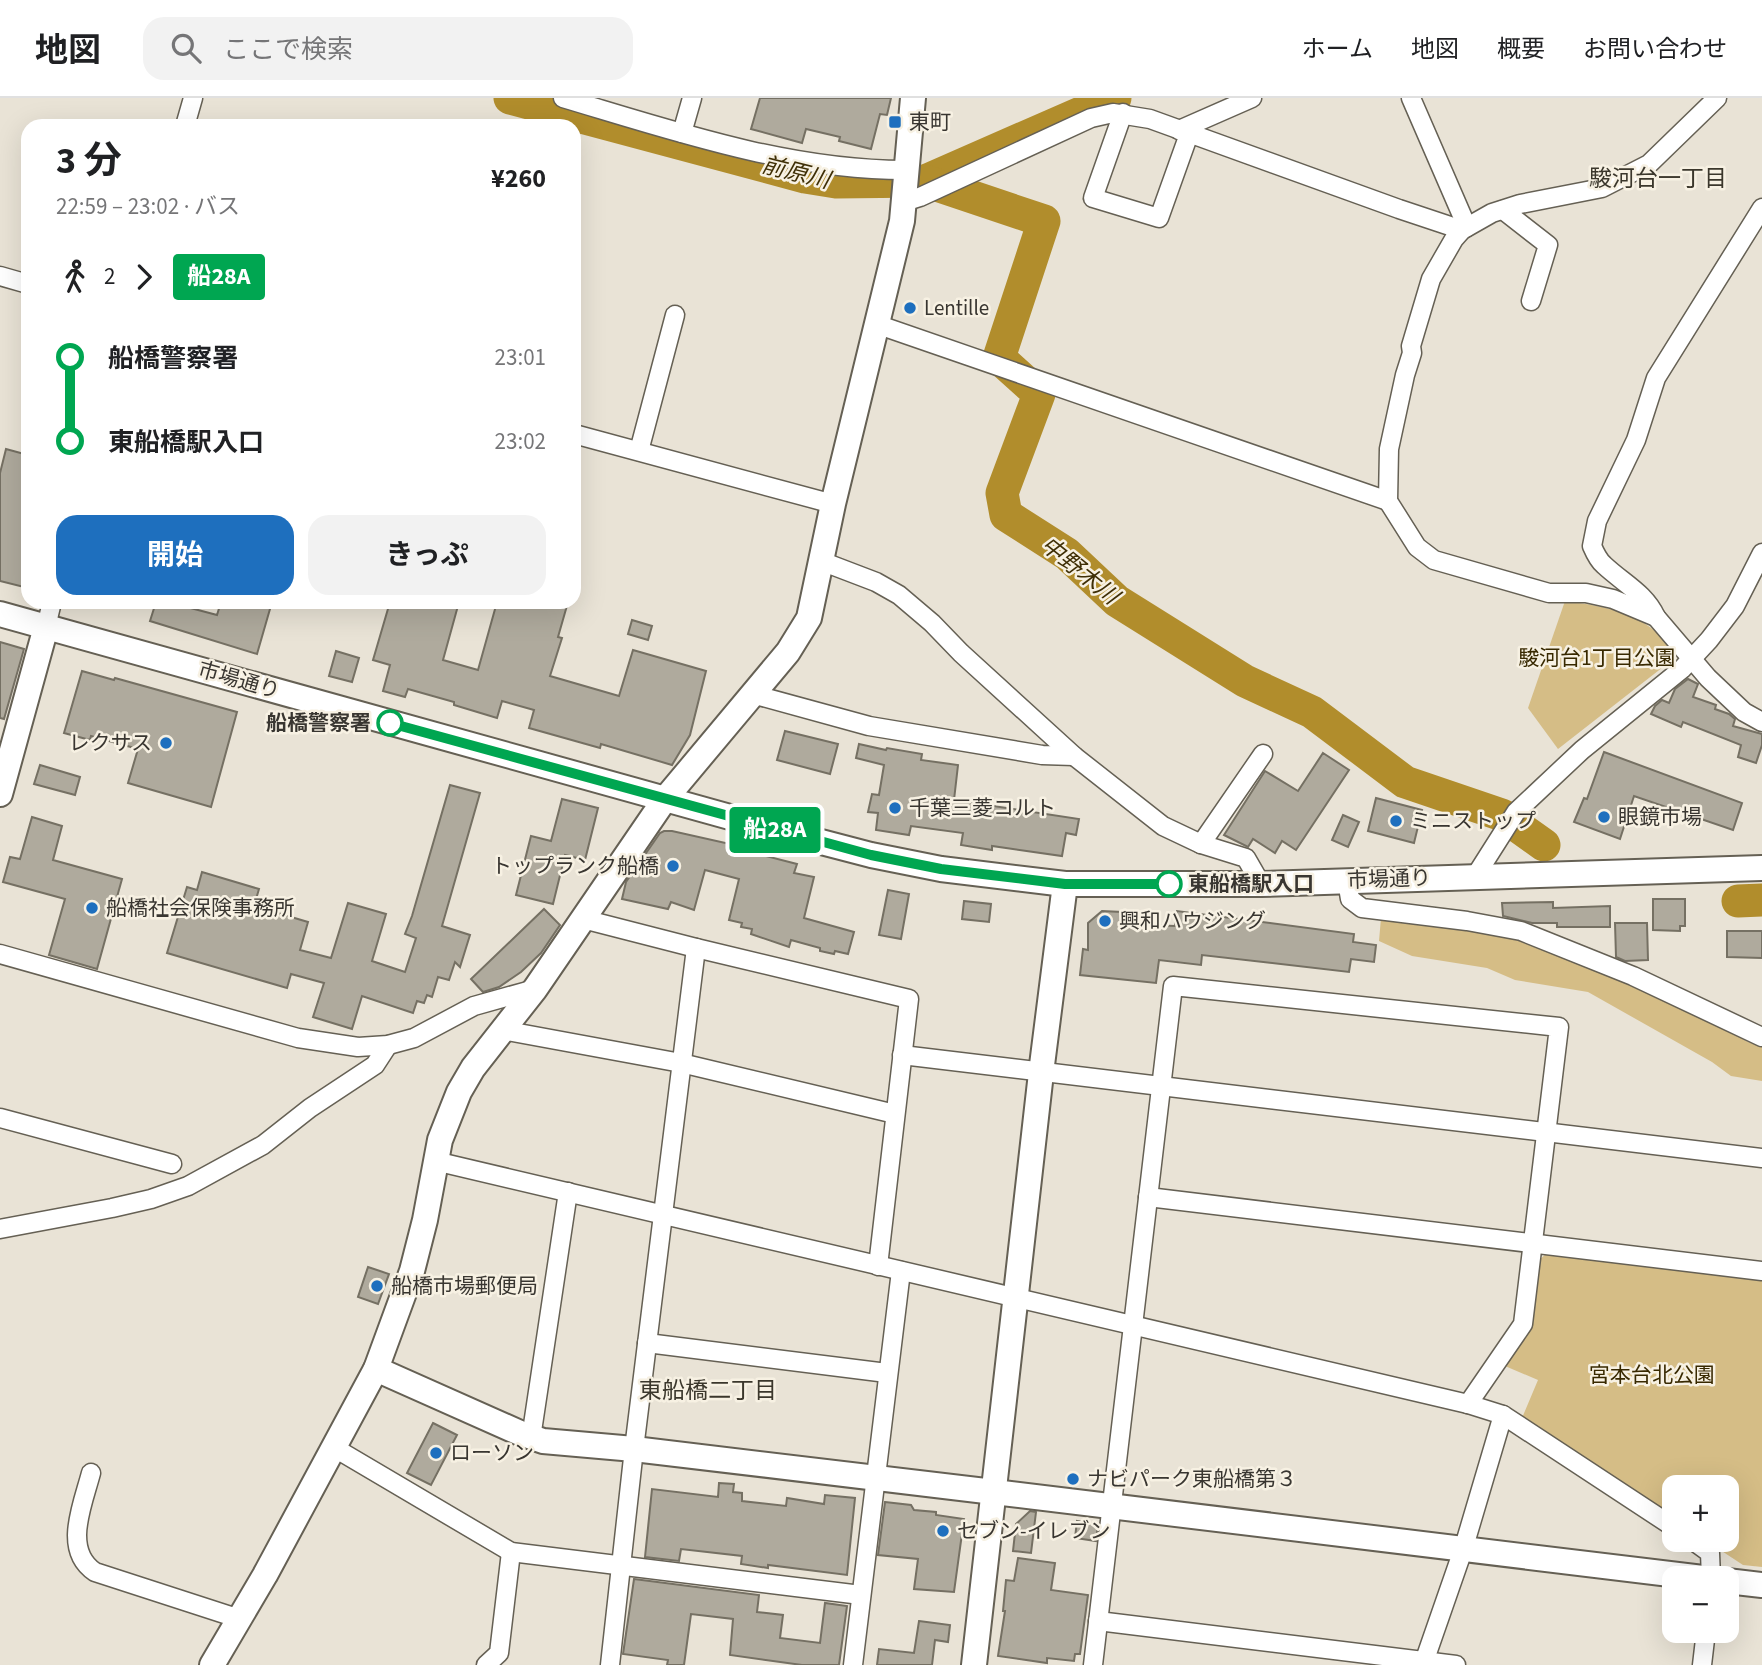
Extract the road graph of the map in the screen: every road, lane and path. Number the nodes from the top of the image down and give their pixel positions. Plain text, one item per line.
1 (193, 98) edge
2 (563, 98) edge
3 (692, 98) edge
4 (913, 98) edge
5 (1252, 98) edge
6 (1411, 98) edge
7 (1716, 98) edge
8 (1123, 113) junction
9 (187, 119) edge
10 (1184, 132) junction
11 (682, 133) junction
12 (904, 185) junction
13 (1762, 208) edge
14 (1503, 210) junction
15 (1465, 228) junction
16 (0, 276) edge
17 (21, 282) edge
18 (1531, 301) dead end
19 (675, 314) dead end
20 (876, 324) junction
21 (581, 435) edge
22 (639, 451) junction
23 (1388, 500) junction
24 (833, 504) junction
25 (1762, 553) edge
26 (821, 561) junction
27 (50, 609) edge
28 (0, 614) edge
29 (1656, 617) junction
30 (46, 627) junction
31 (1690, 658) junction
32 (751, 694) junction
33 (1762, 722) edge
34 (1263, 754) dead end
35 (1074, 756) junction
36 (0, 794) edge
37 (665, 799) junction
38 (1201, 844) junction
39 (1762, 867) edge
40 (1475, 875) junction
41 (1347, 881) junction
42 (1065, 884) junction
43 (1261, 884) junction
44 (583, 919) junction
45 (696, 948) junction
46 (0, 954) edge
47 (536, 989) junction
48 (502, 1030) junction
49 (1762, 1037) edge
50 (388, 1045) junction
51 (902, 1055) junction
52 (681, 1063) junction
53 (1041, 1073) junction
54 (1160, 1087) junction
55 (895, 1114) junction
56 (0, 1118) edge
57 (1546, 1131) junction
58 (1762, 1158) edge
59 (435, 1161) junction
60 (172, 1164) dead end
61 (568, 1192) junction
62 (1148, 1198) junction
63 (663, 1215) junction
64 (0, 1229) edge
65 (1532, 1244) junction
66 (878, 1266) junction
67 (901, 1271) junction
68 (1762, 1271) edge
69 (1016, 1298) junction
70 (1133, 1326) junction
71 (647, 1343) junction
72 (376, 1369) junction
73 (887, 1373) junction
74 (1468, 1404) junction
75 (1503, 1415) junction
76 (531, 1438) junction
77 (333, 1447) junction
78 (634, 1449) junction
79 (91, 1473) dead end
80 (876, 1479) junction
81 (994, 1492) junction
82 (1112, 1507) junction
83 (1662, 1519) edge
84 (1463, 1550) junction
85 (512, 1552) junction
86 (621, 1565) junction
87 (1662, 1573) edge
88 (1739, 1582) edge
89 (1762, 1585) edge
90 (861, 1595) junction
91 (240, 1619) junction
92 (1098, 1621) junction
93 (1705, 1643) edge
94 (1423, 1663) edge
95 (212, 1665) edge
96 (486, 1665) edge
97 (610, 1665) edge
98 (853, 1665) edge
99 (974, 1665) edge
100 (1093, 1665) edge
101 (1456, 1665) edge
102 (1702, 1665) edge

1 - 9 street
2 - 11 street
3 - 11 street
4 - 12 street
5 - 10 street
6 - 15 street
7 - 14 street
8 - 10 street
8 - 10 street
8 - 12 street
10 - 15 street
11 - 12 street
12 - 20 street
13 - 29 street
14 - 15 street
14 - 18 street
15 - 23 street
16 - 17 street
19 - 22 street
20 - 23 street
20 - 24 street
21 - 22 street
22 - 24 street
23 - 29 street
24 - 26 street
25 - 31 street
26 - 32 street
26 - 35 street
27 - 30 street
28 - 30 street, 市場通り
29 - 31 street
30 - 36 street
30 - 37 street, 市場通り
31 - 33 street
31 - 40 street
32 - 35 street
32 - 37 street
34 - 38 street
35 - 38 street
37 - 42 street, 市場通り
37 - 44 street
38 - 43 street
39 - 40 street, 市場通り
40 - 41 street, 市場通り
41 - 43 street, 市場通り
41 - 49 street
42 - 43 street, 市場通り
42 - 53 street
44 - 45 street
44 - 47 street
45 - 51 street
45 - 52 street
46 - 50 street
47 - 48 street
47 - 50 street
48 - 52 street
48 - 59 street
50 - 64 street
51 - 53 street
51 - 55 street
52 - 55 street
52 - 63 street
53 - 54 street
53 - 69 street
54 - 57 street
54 - 57 street
54 - 62 street
55 - 66 street
56 - 60 street
57 - 58 street
57 - 65 street
59 - 61 street
59 - 72 street
61 - 63 street
61 - 76 street
62 - 65 street
62 - 70 street
63 - 66 street
63 - 71 street
65 - 68 street
65 - 74 street
66 - 67 street
67 - 69 street
67 - 73 street
69 - 70 street
69 - 81 street
70 - 74 street
70 - 82 street
71 - 73 street
71 - 78 street
72 - 76 street
72 - 77 street
73 - 80 street
74 - 75 street
75 - 83 street
75 - 84 street
76 - 78 street
77 - 85 street
77 - 91 street
78 - 80 street
78 - 86 street
79 - 91 street
80 - 81 street
80 - 90 street
81 - 82 street
81 - 99 street
82 - 84 street
82 - 92 street
84 - 87 street
84 - 94 street
85 - 86 street
85 - 96 street
86 - 90 street
86 - 97 street
88 - 89 street
90 - 98 street
91 - 95 street
92 - 94 street
92 - 100 street
93 - 102 street
94 - 101 street

